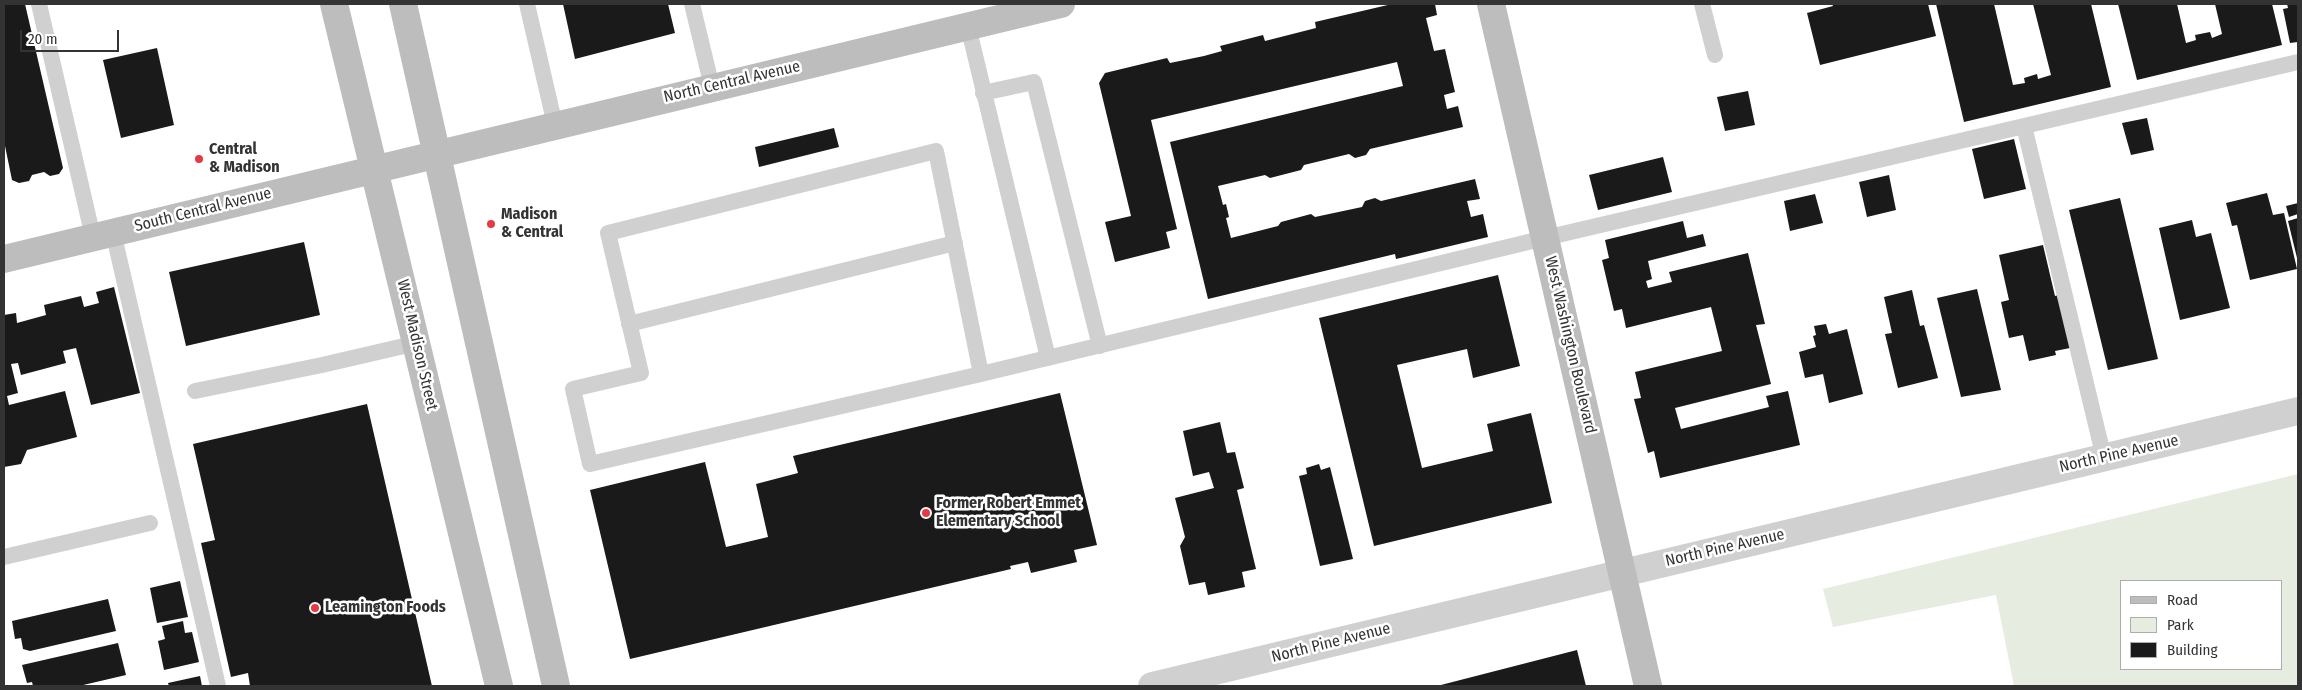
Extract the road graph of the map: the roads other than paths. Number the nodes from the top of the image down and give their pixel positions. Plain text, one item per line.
1 (39, 4) edge
2 (334, 4) edge
3 (403, 4) edge
4 (527, 4) edge
5 (692, 4) edge
6 (1061, 4) edge
7 (1491, 4) edge
8 (1702, 4) edge
9 (968, 26) junction
10 (1715, 55) dead end
11 (2298, 62) edge
12 (712, 87) junction
13 (983, 94) junction
14 (555, 125) junction
15 (2024, 126) junction
16 (436, 153) junction
17 (403, 161) joint
18 (376, 168) junction
19 (103, 234) junction
20 (1545, 238) junction
21 (955, 243) junction
22 (4, 259) edge
23 (630, 324) junction
24 (417, 343) junction
25 (1100, 346) junction
26 (1048, 358) junction
27 (981, 374) junction
28 (195, 390) dead end
29 (2298, 411) edge
30 (2104, 458) junction
31 (150, 523) dead end
32 (4, 557) edge
33 (1623, 573) junction
34 (218, 686) edge
35 (499, 686) edge
36 (556, 686) edge
37 (1152, 686) edge
38 (1648, 686) edge

1 - 19 lane
2 - 18 street, West Madison Street
3 - 16 street
4 - 14 lane
5 - 12 lane
6 - 9 street, North Central Avenue
7 - 20 street, West Washington Boulevard
8 - 10 lane
9 - 12 street, North Central Avenue
9 - 13 lane
11 - 15 lane
12 - 14 street, North Central Avenue
13 - 25 lane
13 - 26 lane
14 - 16 street, North Central Avenue
15 - 20 lane
15 - 30 lane
16 - 17 street, North Central Avenue
16 - 36 street
17 - 18 street, South Central Avenue
18 - 19 street, South Central Avenue
18 - 24 street, West Madison Street
19 - 22 street, South Central Avenue
19 - 34 lane
20 - 25 lane
20 - 33 street, West Washington Boulevard
21 - 23 lane
21 - 23 lane
21 - 27 lane
23 - 27 lane
24 - 28 lane
24 - 35 street, West Madison Street
25 - 26 lane
26 - 27 lane
29 - 30 street, North Pine Avenue
30 - 33 street, North Pine Avenue
31 - 32 lane
33 - 37 street, North Pine Avenue
33 - 38 street, West Washington Boulevard

